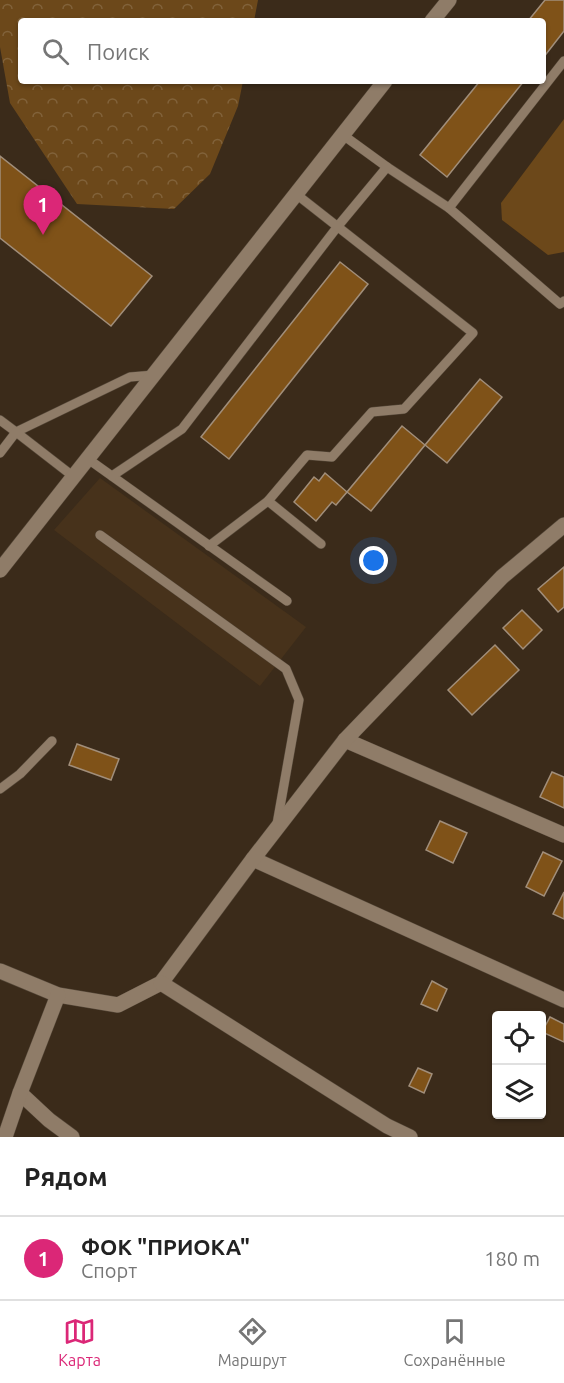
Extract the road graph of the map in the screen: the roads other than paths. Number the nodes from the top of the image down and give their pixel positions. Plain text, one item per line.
1 (449, 0) edge
2 (434, 18) edge
3 (564, 61) edge
4 (383, 84) edge
5 (343, 135) junction
6 (387, 167) junction
7 (296, 194) junction
8 (449, 208) junction
9 (338, 226) junction
10 (564, 300) edge
11 (154, 375) junction
12 (0, 420) edge
13 (16, 432) junction
14 (0, 453) edge
15 (88, 459) junction
16 (112, 476) junction
17 (74, 477) junction
18 (268, 501) junction
19 (564, 525) edge
20 (100, 535) dead end
21 (321, 544) dead end
22 (209, 546) junction
23 (3, 561) edge
24 (287, 601) dead end
25 (345, 740) junction
26 (52, 741) dead end
27 (0, 789) edge
28 (276, 829) junction
29 (564, 835) edge
30 (253, 859) junction
31 (0, 971) edge
32 (161, 983) junction
33 (58, 995) junction
34 (564, 1000) edge
35 (20, 1094) junction
36 (6, 1137) edge
37 (72, 1137) edge
38 (410, 1137) edge

1 - 2 street
3 - 8 lane
4 - 5 street
5 - 6 lane
5 - 7 street
6 - 8 lane
6 - 9 lane
7 - 9 lane
7 - 11 street
8 - 10 lane
9 - 16 lane
9 - 18 lane
11 - 13 lane
11 - 15 street
12 - 13 lane
13 - 14 lane
13 - 17 lane
15 - 16 lane
15 - 17 street
16 - 22 lane
17 - 23 street
18 - 21 lane
18 - 22 lane
19 - 25 street
20 - 28 lane
22 - 24 lane
25 - 28 street
25 - 29 street
26 - 27 lane
28 - 30 street
30 - 32 street
30 - 34 street
31 - 33 street
32 - 33 street
32 - 38 street
33 - 35 street
35 - 36 street
35 - 37 street

